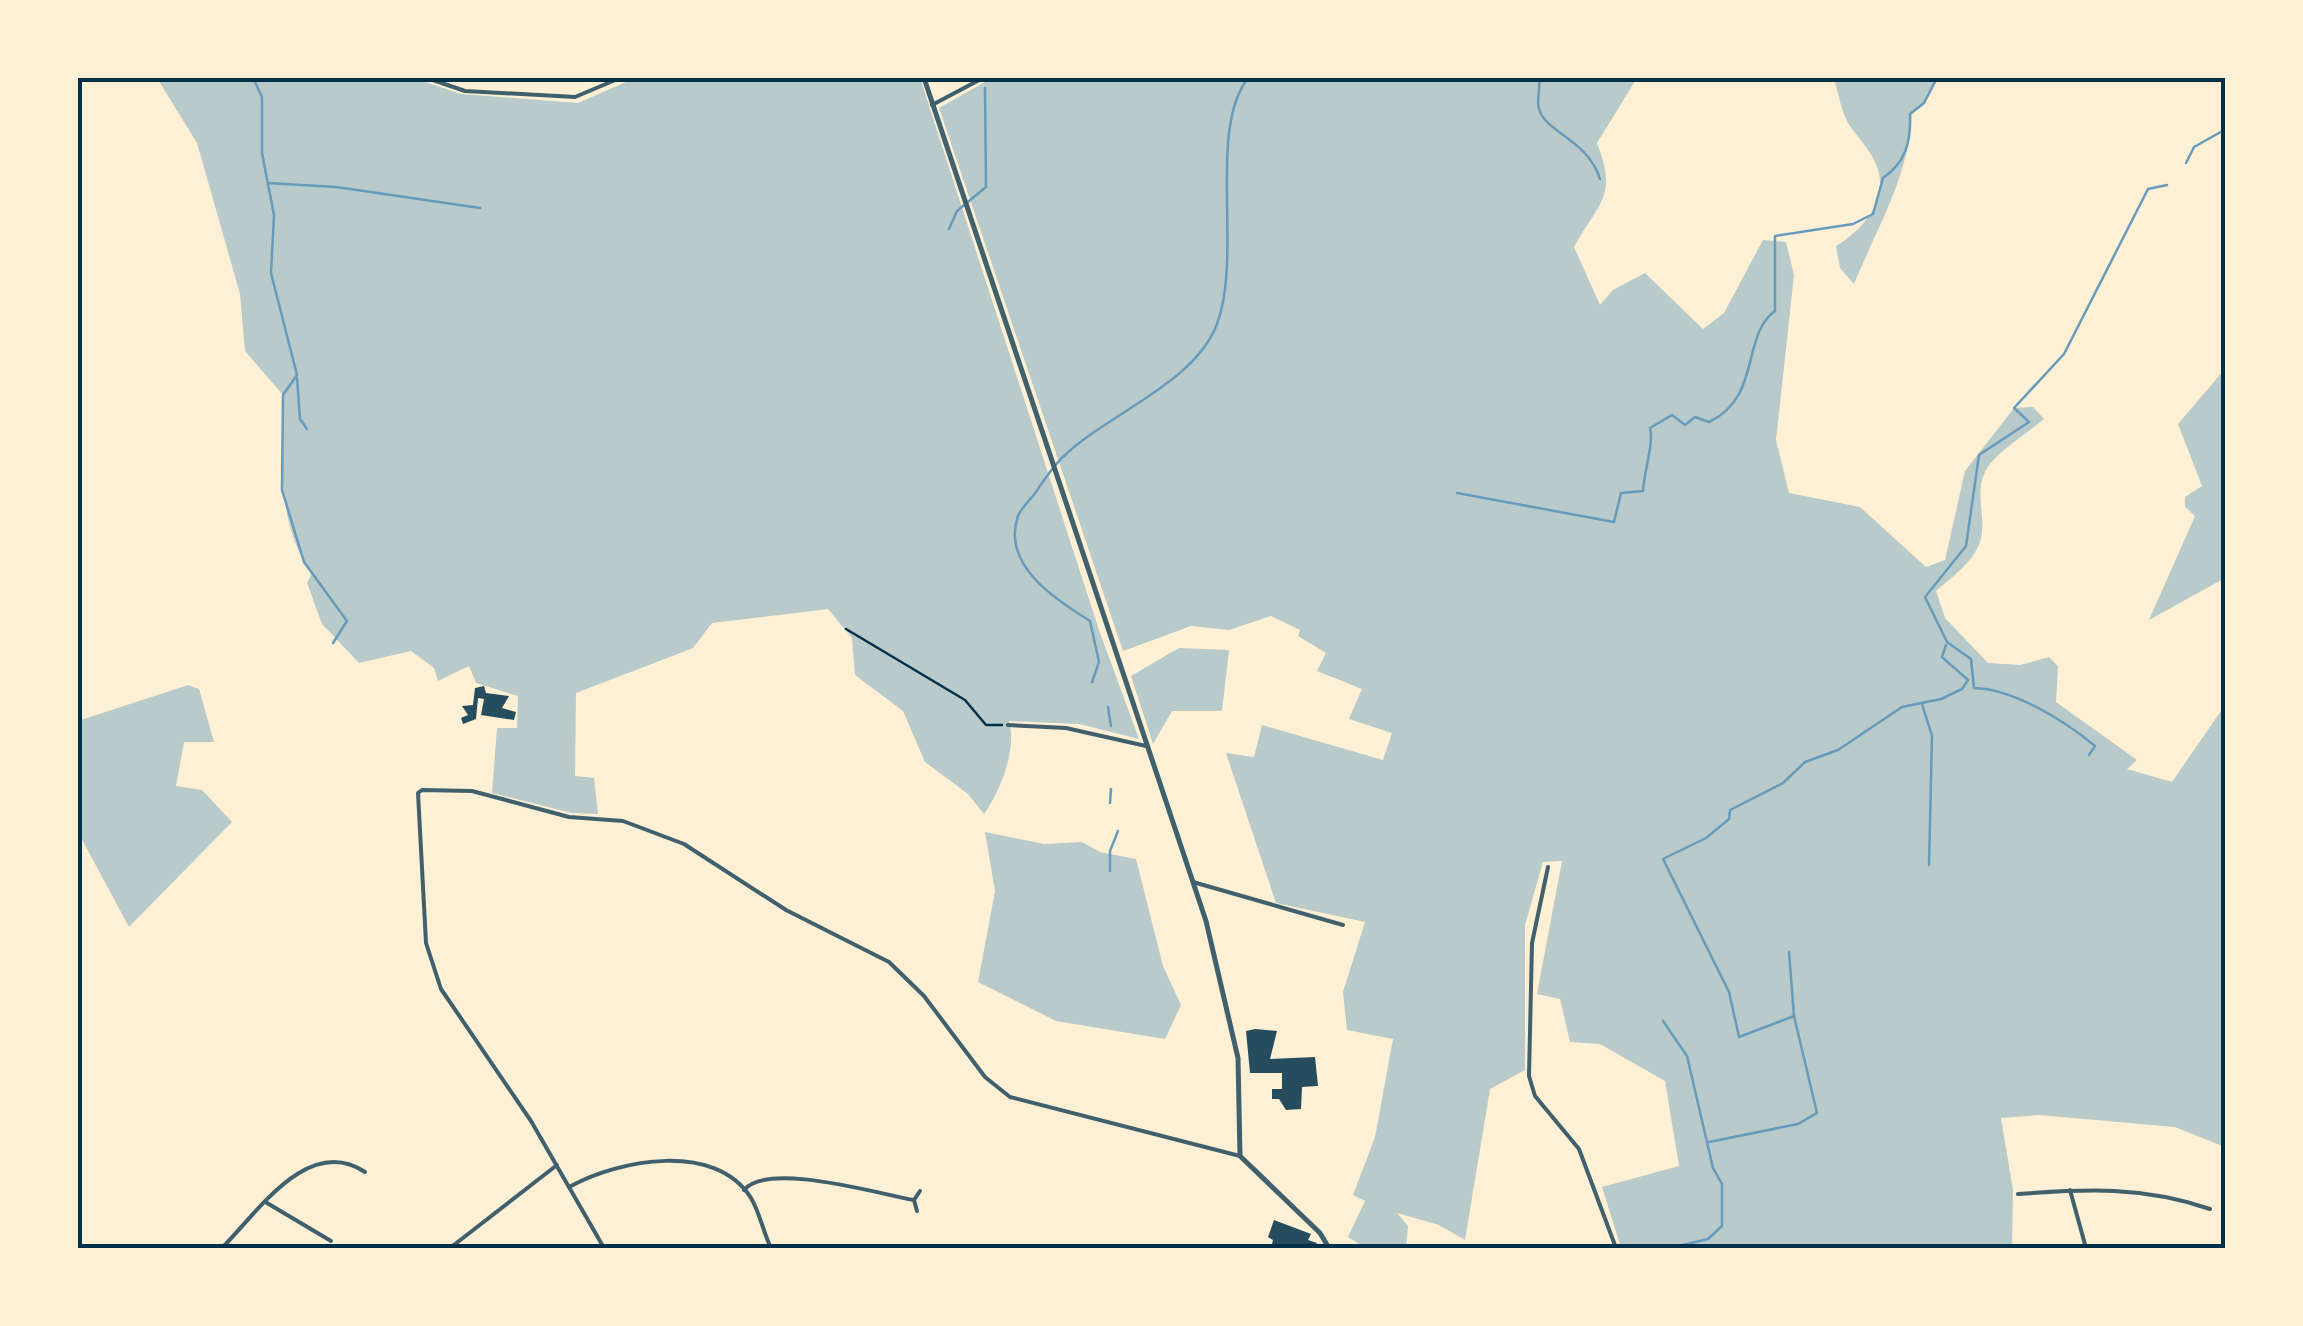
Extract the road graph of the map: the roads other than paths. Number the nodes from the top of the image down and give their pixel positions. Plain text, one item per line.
1 (426, 78) edge
2 (620, 78) edge
3 (924, 78) edge
4 (983, 78) edge
5 (932, 105) junction
6 (1008, 725) road end
7 (1149, 746) junction
8 (1548, 867) dead end
9 (1194, 882) junction
10 (1343, 925) dead end
11 (1240, 1156) junction
12 (558, 1165) junction
13 (365, 1172) dead end
14 (570, 1187) junction
15 (744, 1190) junction
16 (2070, 1190) junction
17 (920, 1191) dead end
18 (2018, 1194) dead end
19 (914, 1200) junction
20 (267, 1204) junction
21 (2210, 1208) dead end
22 (917, 1211) dead end
23 (331, 1241) dead end
24 (222, 1248) edge
25 (450, 1248) edge
26 (604, 1248) edge
27 (771, 1248) edge
28 (1329, 1248) edge
29 (1616, 1248) edge
30 (2086, 1248) edge

1 - 2 street
3 - 5 street
4 - 5 street
5 - 7 street
6 - 7 street
7 - 9 street
8 - 29 street
9 - 10 street
9 - 11 street
11 - 12 street
11 - 28 street
12 - 14 street
12 - 25 street
13 - 20 street
14 - 15 street
14 - 26 street
15 - 19 street
15 - 27 street
16 - 18 street
16 - 21 street
16 - 30 street
17 - 19 street
19 - 22 street
20 - 23 street
20 - 24 street

